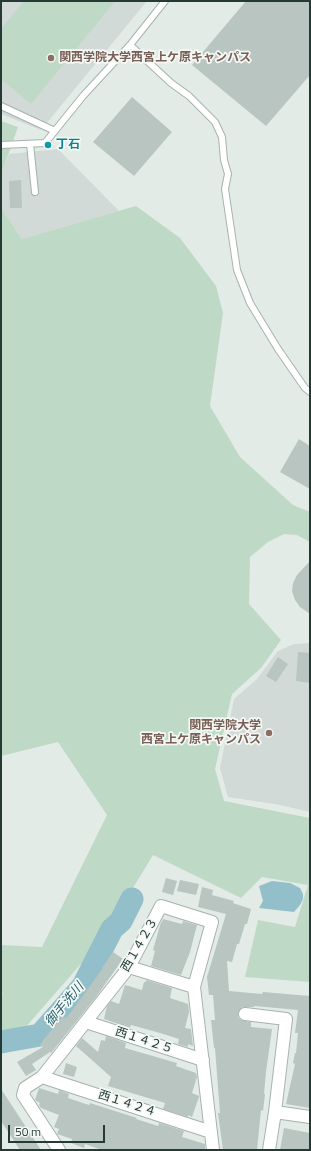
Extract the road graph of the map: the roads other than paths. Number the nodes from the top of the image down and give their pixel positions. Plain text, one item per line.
1 (165, 1) edge
2 (130, 45) junction
3 (1, 106) edge
4 (55, 131) junction
5 (30, 144) junction
6 (1, 146) edge
7 (35, 192) dead end
8 (310, 392) edge
9 (129, 967) junction
10 (194, 987) junction
11 (245, 1014) dead end
12 (86, 1022) junction
13 (203, 1060) junction
14 (42, 1077) junction
15 (275, 1112) junction
16 (310, 1117) edge
17 (211, 1132) junction
18 (59, 1150) edge
19 (213, 1150) edge
20 (269, 1150) edge

1 - 2 lane
2 - 4 lane
2 - 8 lane
3 - 4 lane
4 - 5 lane
5 - 6 lane
5 - 7 lane
9 - 10 street
9 - 10 street, 西１４２３
9 - 12 street, 西１４２３
10 - 13 street, 西１４２３
11 - 15 street
12 - 13 street, 西１４２５
12 - 14 street, 西１４２３
13 - 17 street, 西１４２３
14 - 17 street, 西１４２４
14 - 18 street, 西１４２３
15 - 16 street
15 - 20 street
17 - 19 street, 西１４２３

